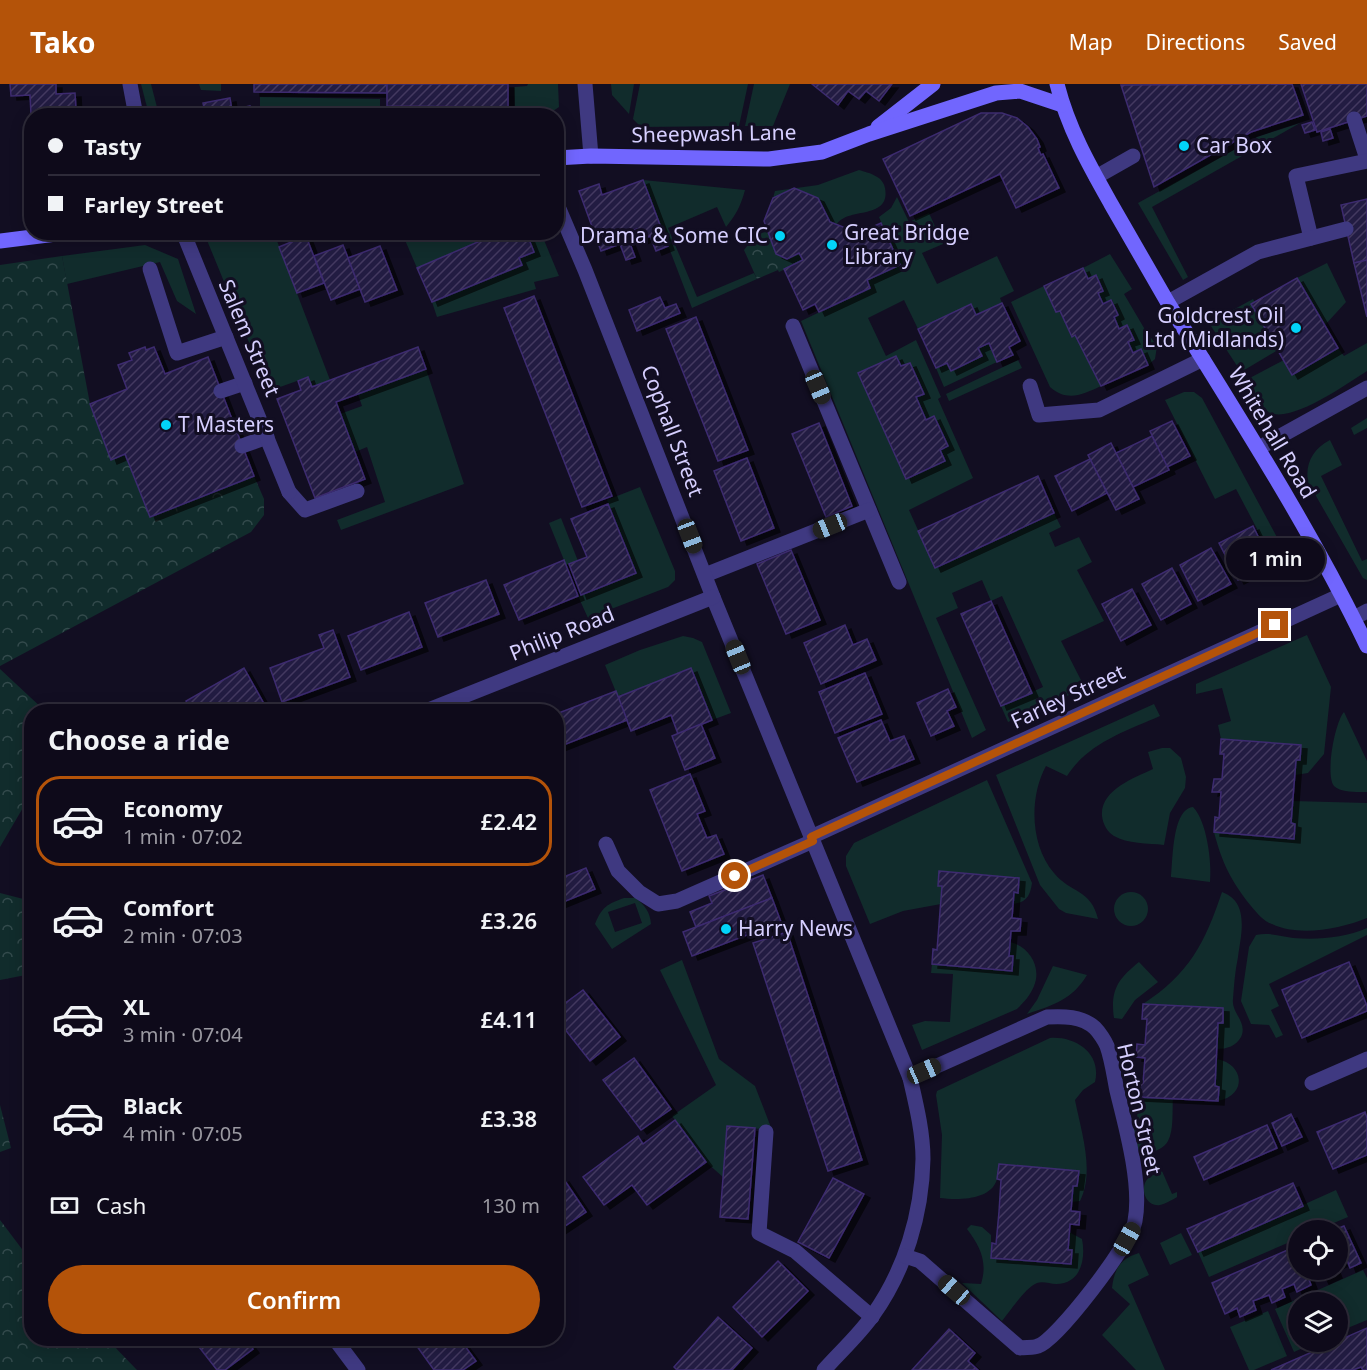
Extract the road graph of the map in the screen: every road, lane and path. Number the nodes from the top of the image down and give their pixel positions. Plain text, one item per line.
1 (130, 84) edge
2 (585, 84) edge
3 (933, 84) edge
4 (1057, 84) edge
5 (1062, 105) junction
6 (134, 108) edge
7 (1354, 119) dead end
8 (868, 134) junction
9 (591, 156) junction
10 (1133, 156) dead end
11 (564, 158) edge
12 (1367, 160) edge
13 (1096, 177) junction
14 (564, 221) edge
15 (1346, 229) dead end
16 (24, 238) edge
17 (1311, 238) junction
18 (186, 240) edge
19 (0, 241) edge
20 (150, 269) dead end
21 (1168, 302) junction
22 (792, 326) dead end
23 (226, 337) junction
24 (1203, 359) junction
25 (245, 383) junction
26 (1030, 386) dead end
27 (1367, 388) edge
28 (221, 391) dead end
29 (267, 437) junction
30 (242, 446) dead end
31 (1259, 448) junction
32 (357, 491) dead end
33 (869, 510) junction
34 (705, 575) junction
35 (899, 582) dead end
36 (1341, 595) junction
37 (713, 597) junction
38 (1360, 615) edge
39 (1367, 644) edge
40 (444, 704) edge
41 (812, 839) junction
42 (606, 844) dead end
43 (1366, 1060) edge
44 (910, 1078) junction
45 (1312, 1083) dead end
46 (766, 1132) dead end
47 (905, 1257) junction
48 (872, 1317) junction
49 (340, 1346) edge
50 (357, 1370) edge
51 (824, 1370) edge

1 - 6 street
2 - 9 street
3 - 8 main road, Sheepwash Lane
4 - 5 main road, Whitehall Road
5 - 8 main road, Sheepwash Lane
5 - 13 main road, Whitehall Road
7 - 12 street
8 - 9 main road, Sheepwash Lane
9 - 11 main road, Sheepwash Lane
10 - 13 street
12 - 17 street
13 - 21 main road, Whitehall Road
14 - 34 street, Cophall Street
15 - 17 street
16 - 19 main road
17 - 21 street
18 - 23 street, Salem Street
20 - 23 street
21 - 24 main road, Whitehall Road
22 - 33 street
23 - 25 street, Salem Street
24 - 26 street
24 - 31 main road, Whitehall Road
25 - 28 street
25 - 29 street, Salem Street
27 - 31 street
29 - 30 street
29 - 32 street, Salem Street
31 - 36 main road, Whitehall Road
33 - 34 street
33 - 35 street
34 - 37 street, Cophall Street
36 - 38 main road, Whitehall Road
36 - 41 street, Farley Street
37 - 40 street, Philip Road
37 - 41 street, Cophall Street
38 - 39 main road, Whitehall Road
41 - 42 street, Farley Street
41 - 44 street, Cophall Street
43 - 45 street
44 - 47 street, Cophall Street
44 - 47 street, Horton Street
46 - 48 street
47 - 48 street, Cophall Street
48 - 51 street, Cophall Street
49 - 50 street

